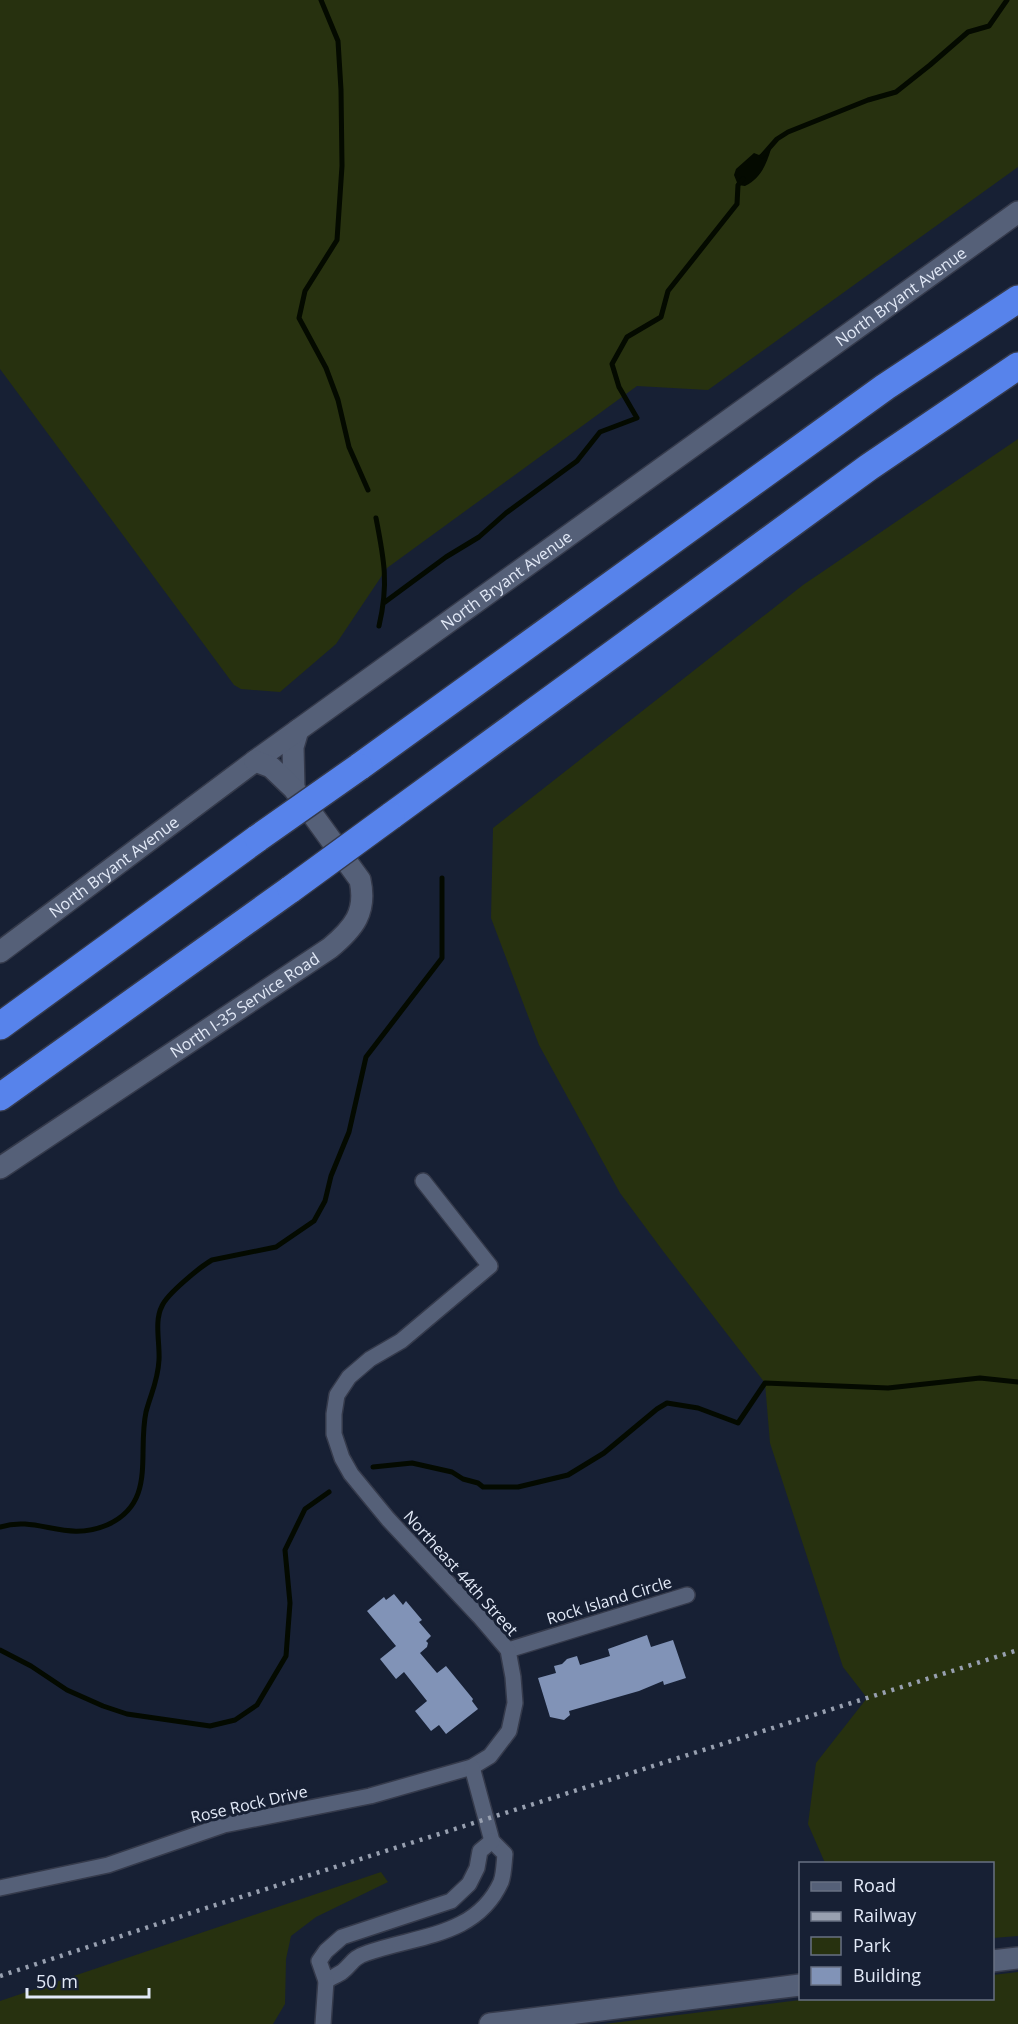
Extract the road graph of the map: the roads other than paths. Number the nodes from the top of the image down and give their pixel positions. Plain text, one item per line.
1 (1018, 212) edge
2 (1018, 284) edge
3 (1018, 298) edge
4 (977, 326) junction
5 (1018, 366) edge
6 (298, 730) junction
7 (255, 761) junction
8 (294, 789) junction
9 (0, 952) edge
10 (0, 1026) edge
11 (0, 1097) edge
12 (0, 1168) edge
13 (423, 1181) dead end
14 (687, 1595) dead end
15 (508, 1650) junction
16 (472, 1767) junction
17 (492, 1841) junction
18 (0, 1888) edge
19 (451, 1901) junction
20 (381, 1924) junction
21 (463, 1924) junction
22 (342, 1936) junction
23 (388, 1947) junction
24 (1018, 1958) edge
25 (354, 1959) junction
26 (994, 1961) edge
27 (326, 1981) junction
28 (799, 1985) edge
29 (323, 2024) edge
30 (490, 2024) edge

1 - 6 street, North Bryant Avenue
2 - 4 highway
3 - 4 highway
4 - 10 highway, bridge
5 - 11 highway, bridge
6 - 7 street, North Bryant Avenue
6 - 8 street
7 - 8 street, North I-35 Service Road
7 - 9 street, North Bryant Avenue
8 - 12 street, North I-35 Service Road
13 - 15 street, Northeast 44th Street
14 - 15 street, Rock Island Circle
15 - 16 street, Northeast 44th Street
16 - 17 street
16 - 18 street, Rose Rock Drive
17 - 19 street
17 - 21 street
19 - 20 street
19 - 21 street
20 - 22 street
20 - 23 street
21 - 23 street
22 - 25 street
22 - 27 street
23 - 25 street
24 - 26 street
25 - 27 street
27 - 29 street
28 - 30 street

